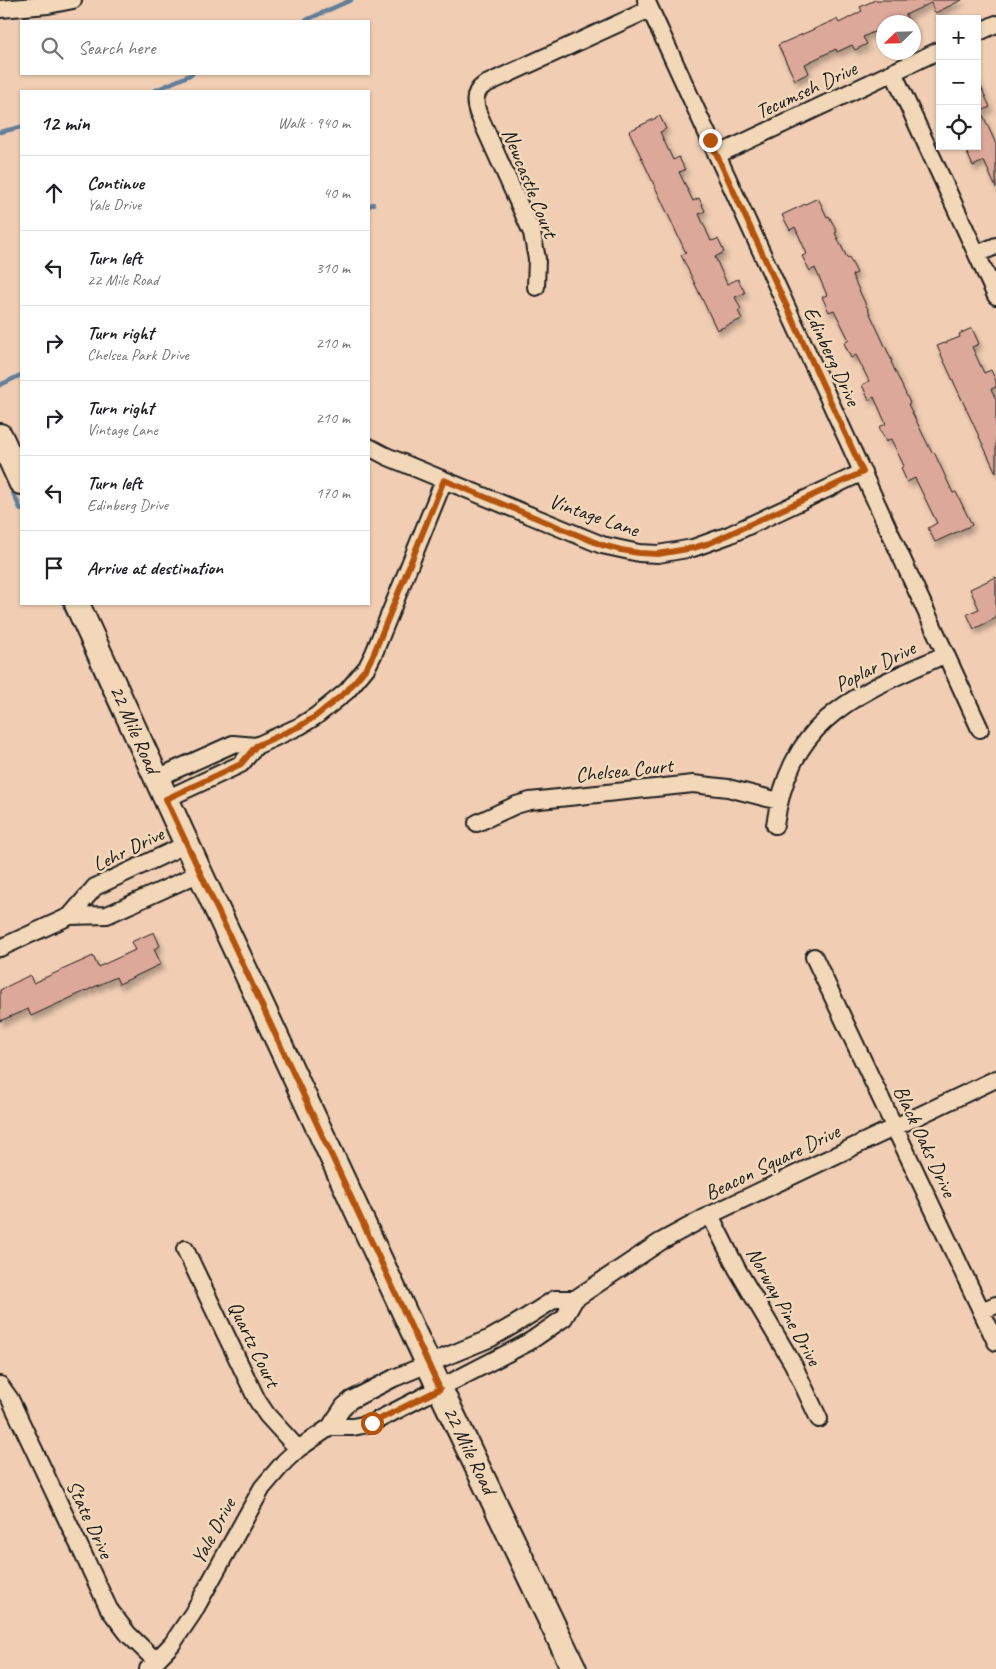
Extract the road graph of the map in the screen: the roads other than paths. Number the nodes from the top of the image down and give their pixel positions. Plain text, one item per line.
1 (73, 0) edge
2 (648, 4) edge
3 (0, 9) edge
4 (996, 24) edge
5 (981, 30) edge
6 (936, 52) edge
7 (893, 72) junction
8 (717, 155) junction
9 (996, 246) edge
10 (977, 254) junction
11 (536, 286) dead end
12 (996, 296) edge
13 (0, 436) edge
14 (370, 448) edge
15 (863, 472) junction
16 (20, 480) edge
17 (444, 480) junction
18 (77, 605) edge
19 (946, 654) junction
20 (980, 729) dead end
21 (256, 746) junction
22 (161, 788) junction
23 (778, 801) junction
24 (477, 822) dead end
25 (774, 825) dead end
26 (187, 844) junction
27 (200, 873) junction
28 (70, 916) junction
29 (0, 948) edge
30 (814, 958) dead end
31 (996, 1079) edge
32 (895, 1126) junction
33 (710, 1215) junction
34 (185, 1250) dead end
35 (575, 1299) junction
36 (989, 1308) edge
37 (996, 1342) edge
38 (429, 1364) junction
39 (0, 1385) edge
40 (440, 1389) junction
41 (819, 1419) dead end
42 (330, 1426) junction
43 (298, 1448) junction
44 (152, 1665) edge
45 (574, 1669) edge

1 - 3 street
2 - 8 street, Edinberg Drive
2 - 11 street, Newcastle Court
4 - 5 street
6 - 7 street, Tecumseh Drive
7 - 8 street, Tecumseh Drive
7 - 10 street
8 - 15 street, Edinberg Drive
9 - 10 street
10 - 12 street
13 - 16 street
14 - 17 street, Vintage Lane
15 - 17 street, Vintage Lane
15 - 19 street, Edinberg Drive
17 - 21 street
18 - 22 street, 22 Mile Road
19 - 20 street, Edinberg Drive
19 - 23 street, Poplar Drive
21 - 22 street
21 - 22 street
22 - 26 street, 22 Mile Road
23 - 24 street, Chelsea Court
23 - 25 street, Poplar Drive
26 - 27 street, 22 Mile Road
26 - 28 street, Lehr Drive
27 - 28 street, Lehr Drive
27 - 38 street, 22 Mile Road
28 - 29 street, Lehr Drive
30 - 32 street, Black Oaks Drive
31 - 32 street, Beacon Square Drive
32 - 33 street, Beacon Square Drive
32 - 36 street, Black Oaks Drive
33 - 35 street, Beacon Square Drive
33 - 41 street, Norway Pine Drive
34 - 43 street, Quartz Court
35 - 38 street, Beacon Square Drive
35 - 40 street, Beacon Square Drive
36 - 37 street, Black Oaks Drive
38 - 40 street, 22 Mile Road
38 - 42 street, Yale Drive
39 - 44 street, State Drive
40 - 42 street
40 - 45 street, 22 Mile Road
42 - 43 street, Yale Drive
43 - 44 street, Yale Drive

